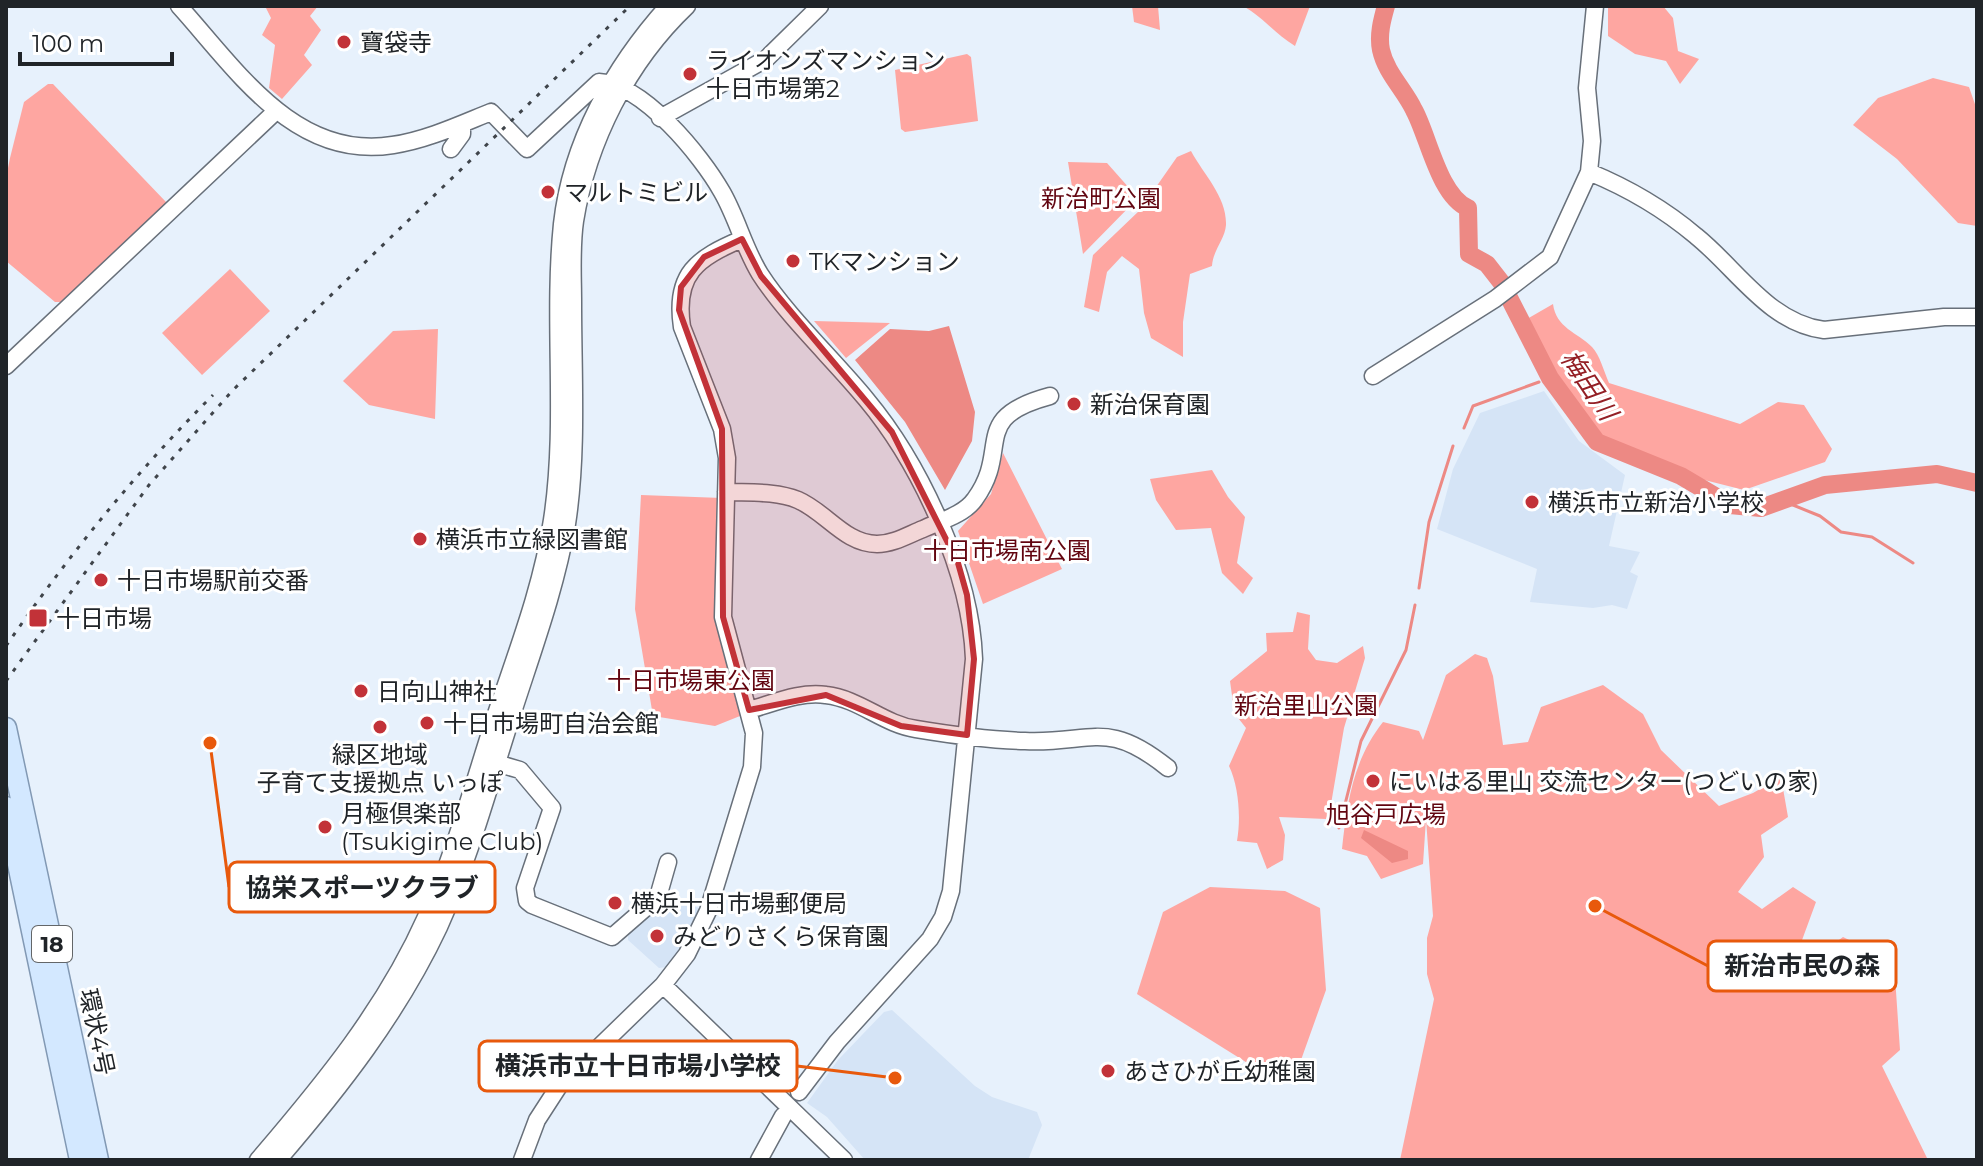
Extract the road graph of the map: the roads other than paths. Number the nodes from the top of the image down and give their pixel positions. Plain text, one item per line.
1 (179, 6) edge
2 (668, 6) edge
3 (687, 6) edge
4 (820, 6) edge
5 (1595, 6) edge
6 (616, 85) junction
7 (275, 112) junction
8 (660, 118) junction
9 (462, 125) junction
10 (451, 149) dead end
11 (1589, 172) junction
12 (742, 239) junction
13 (1977, 317) edge
14 (6, 366) edge
15 (1373, 376) dead end
16 (1050, 396) dead end
17 (726, 492) junction
18 (938, 522) junction
19 (749, 710) junction
20 (504, 715) junction
21 (6, 728) edge
22 (967, 735) junction
23 (496, 763) junction
24 (1168, 768) dead end
25 (6, 807) edge
26 (668, 862) dead end
27 (663, 985) junction
28 (799, 1092) dead end
29 (783, 1116) dead end
30 (80, 1160) edge
31 (98, 1160) edge
32 (258, 1160) edge
33 (278, 1160) edge
34 (522, 1160) edge
35 (759, 1160) edge
36 (844, 1160) edge

1 - 7 street
2 - 6 street
3 - 6 street
4 - 8 street
5 - 11 street
6 - 8 street
6 - 9 street
6 - 20 street
7 - 9 street
7 - 14 street
8 - 12 street
9 - 10 street
11 - 13 street
11 - 15 street
12 - 17 street
12 - 18 street
16 - 18 street
17 - 18 street
17 - 19 street
18 - 22 street
19 - 22 street
19 - 27 street
20 - 23 street
20 - 32 street
21 - 31 main road, 環状4号 / 18
22 - 24 street
22 - 28 street
23 - 26 street
23 - 33 street
25 - 30 main road, 環状4号 / 18
27 - 34 street
27 - 36 street
29 - 35 street

